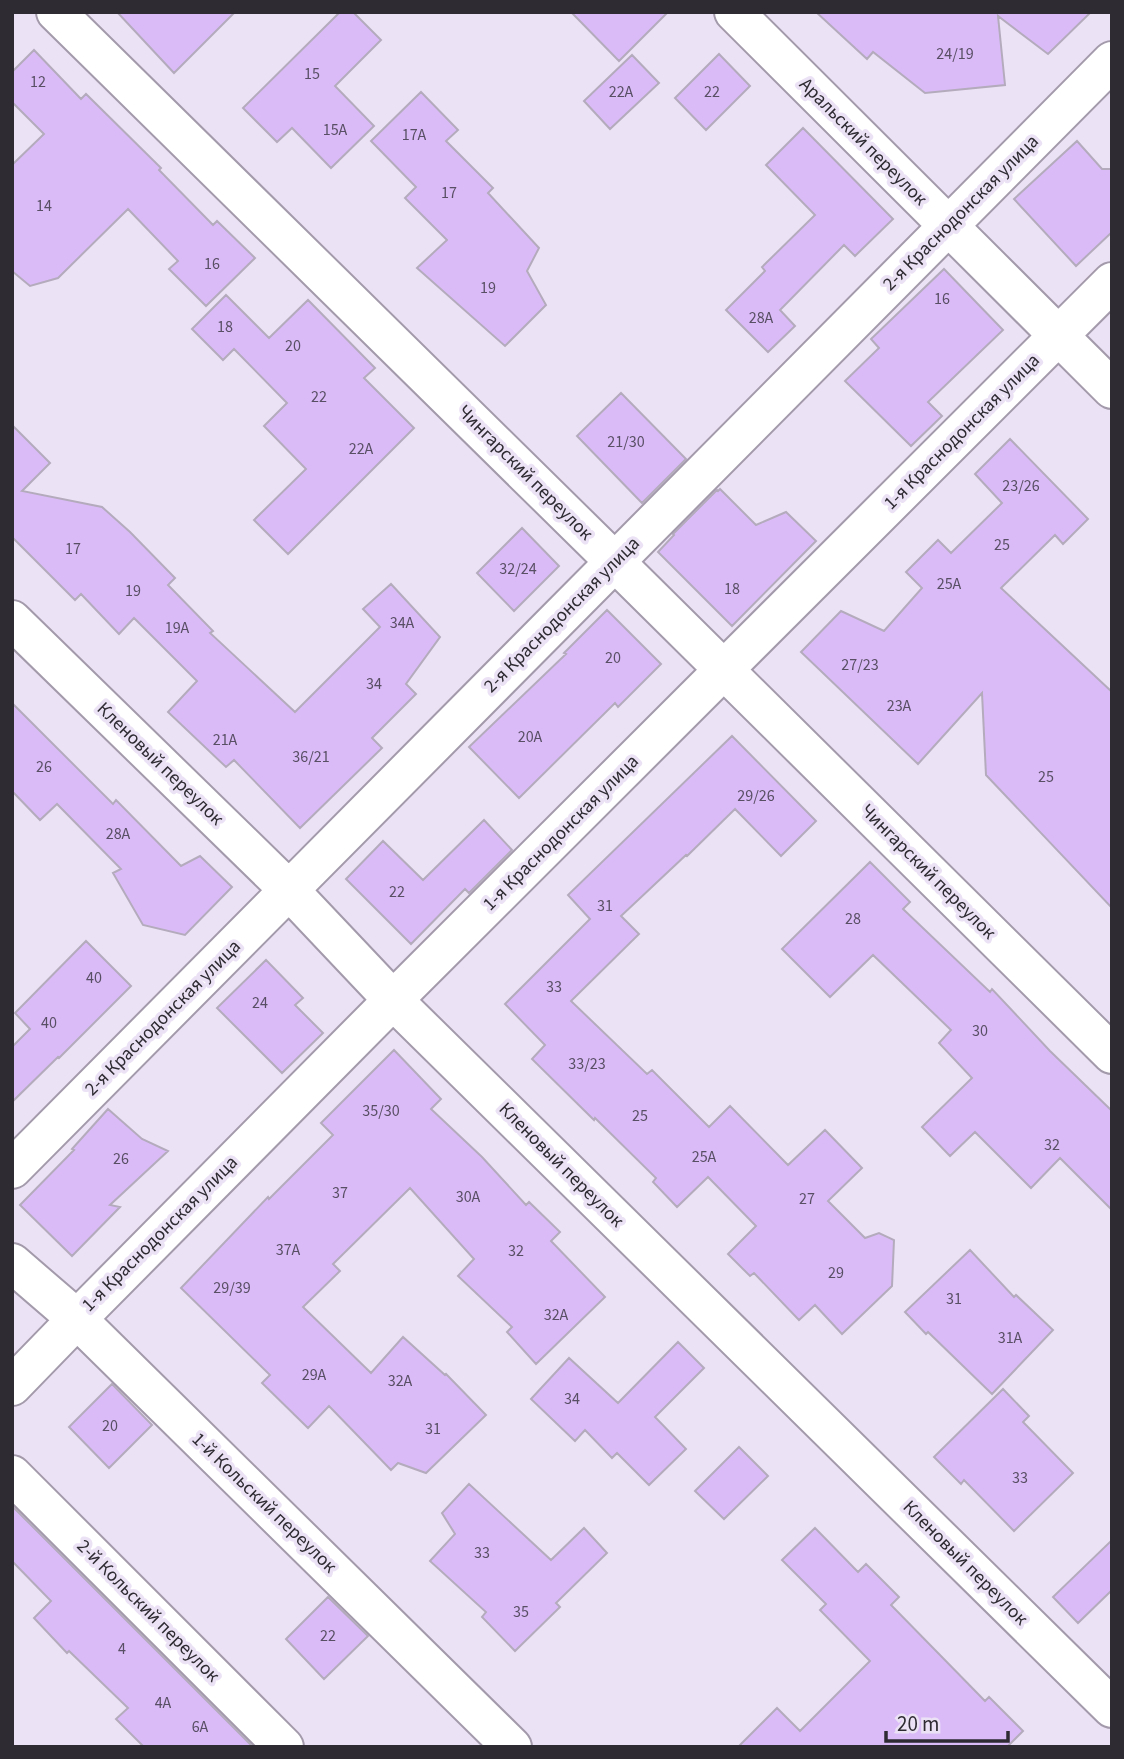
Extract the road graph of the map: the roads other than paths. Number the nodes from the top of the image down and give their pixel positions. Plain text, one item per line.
1 (56, 12) edge
2 (734, 12) edge
3 (1112, 61) edge
4 (948, 226) junction
5 (1112, 282) edge
6 (1058, 336) junction
7 (1112, 389) edge
8 (615, 562) junction
9 (12, 620) edge
10 (724, 670) junction
11 (289, 890) junction
12 (393, 1000) junction
13 (1112, 1055) edge
14 (12, 1169) edge
15 (12, 1263) edge
16 (77, 1319) junction
17 (12, 1386) edge
18 (12, 1475) edge
19 (1112, 1708) edge
20 (284, 1747) edge
21 (512, 1747) edge

1 - 8 street, Чингарский переулок
2 - 4 street, Аральский переулок
3 - 4 street, 2-я Краснодонская улица
4 - 6 street, Аральский переулок
4 - 8 street, 2-я Краснодонская улица
5 - 6 street, 1-я Краснодонская улица
6 - 7 street, Аральский переулок
6 - 10 street, 1-я Краснодонская улица
8 - 10 street, Чингарский переулок
8 - 11 street, 2-я Краснодонская улица
9 - 11 street, Кленовый переулок
10 - 12 street, 1-я Краснодонская улица
10 - 13 street, Чингарский переулок
11 - 12 street, Кленовый переулок
11 - 14 street, 2-я Краснодонская улица
12 - 16 street, 1-я Краснодонская улица
12 - 19 street, Кленовый переулок
15 - 16 street, 1-й Кольский переулок
16 - 17 street, 1-я Краснодонская улица
16 - 21 street, 1-й Кольский переулок
18 - 20 street, 2-й Кольский переулок

